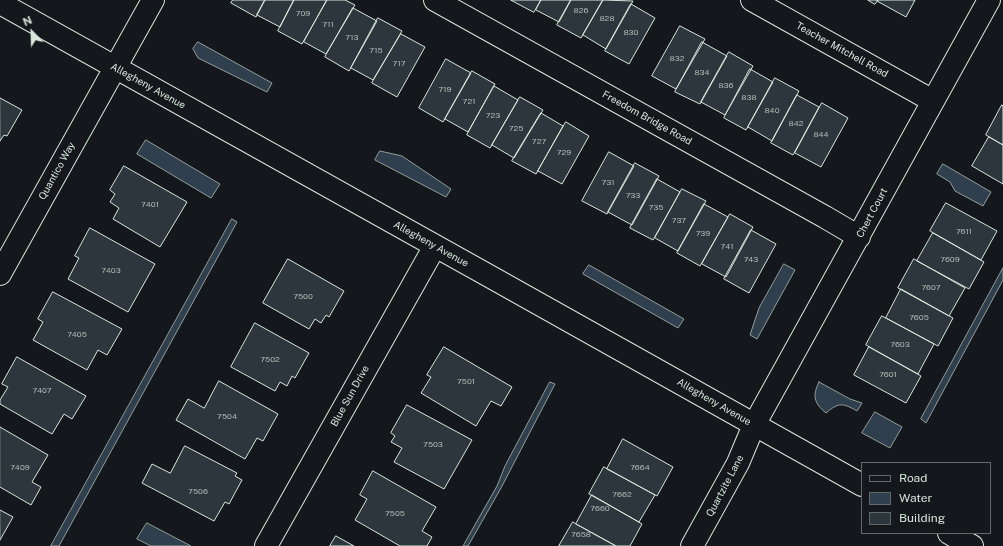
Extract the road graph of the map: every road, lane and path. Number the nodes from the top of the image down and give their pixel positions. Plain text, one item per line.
1 (153, 0) edge
2 (435, 0) edge
3 (752, 0) edge
4 (989, 0) edge
5 (0, 4) edge
6 (115, 68) junction
7 (932, 101) junction
8 (859, 237) junction
9 (436, 246) junction
10 (0, 274) edge
11 (754, 425) junction
12 (861, 484) edge
13 (951, 534) edge
14 (266, 546) edge
15 (692, 546) edge
16 (972, 546) edge

1 - 6 street, Quantico Way
2 - 8 street, Freedom Bridge Road
3 - 7 street, Teacher Mitchell Road
4 - 7 street, Chert Court
5 - 6 street, Allegheny Avenue
6 - 9 street, Allegheny Avenue
6 - 10 street, Quantico Way
7 - 8 street, Chert Court
8 - 11 street, Chert Court
9 - 11 street, Allegheny Avenue
9 - 14 street, Blue Sun Drive
11 - 12 street, Allegheny Avenue
11 - 15 street, Quartzite Lane
13 - 16 street

